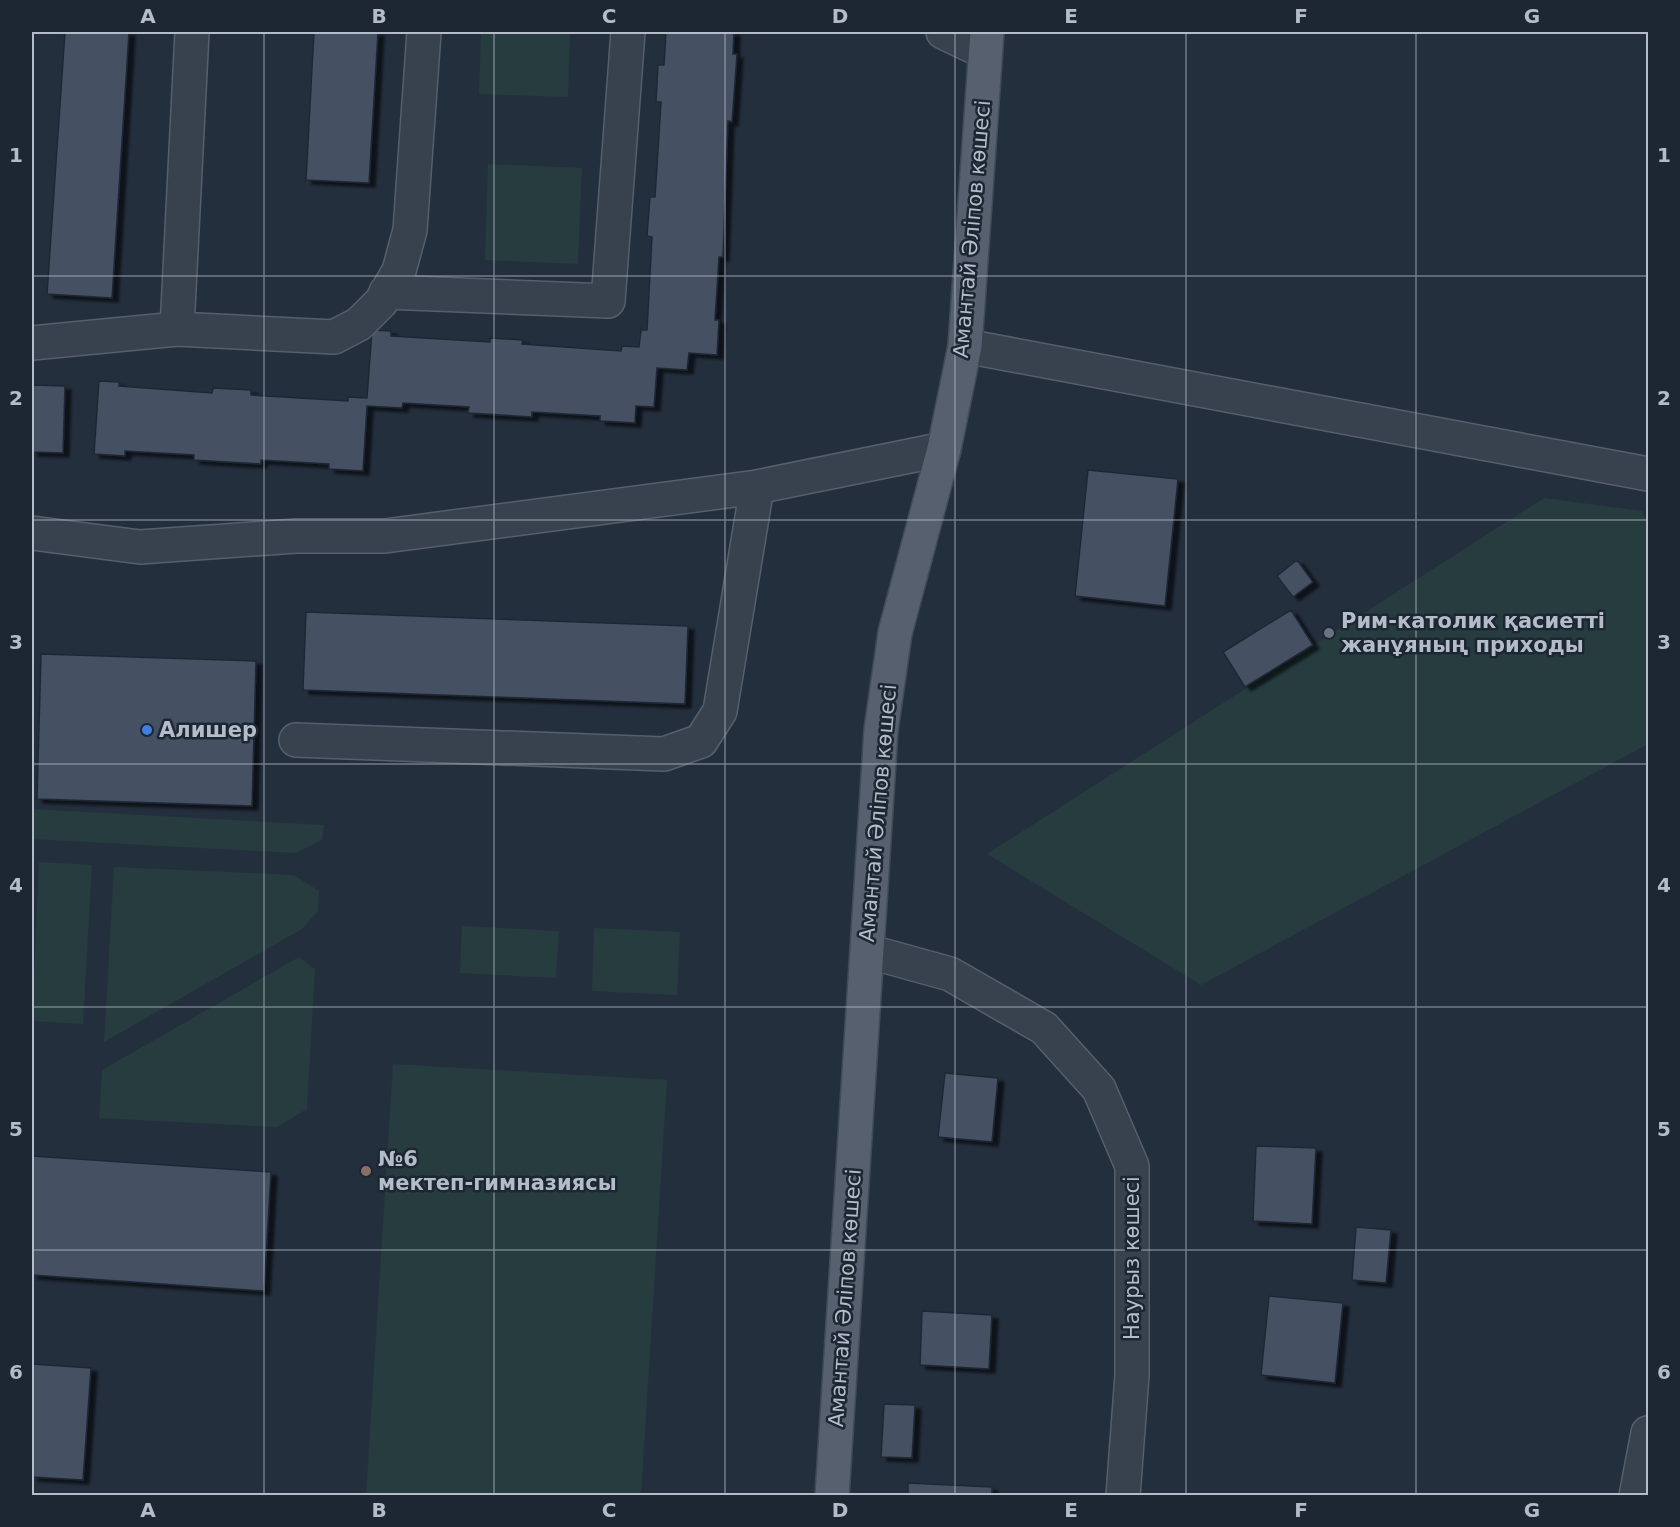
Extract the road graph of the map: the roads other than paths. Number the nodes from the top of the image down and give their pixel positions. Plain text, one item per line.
1 (192, 32) edge
2 (424, 32) edge
3 (628, 32) edge
4 (944, 32) edge
5 (986, 42) edge
6 (386, 292) junction
7 (177, 329) junction
8 (32, 343) edge
9 (965, 346) junction
10 (944, 449) junction
11 (1648, 474) edge
12 (756, 487) junction
13 (32, 533) edge
14 (296, 740) dead end
15 (867, 951) junction
16 (1648, 1433) edge
17 (832, 1496) edge
18 (1123, 1496) edge
19 (1636, 1496) edge

1 - 7 street
2 - 6 street
3 - 6 street
4 - 5 street
5 - 9 main road, Амантай Әліпов көшесі
6 - 7 street
7 - 8 street
9 - 10 main road, Амантай Әліпов көшесі
9 - 11 street
10 - 12 street
10 - 15 main road, Амантай Әліпов көшесі
12 - 13 street
12 - 14 street
15 - 17 main road, Амантай Әліпов көшесі
15 - 18 street, Наурыз көшесі
16 - 19 street

